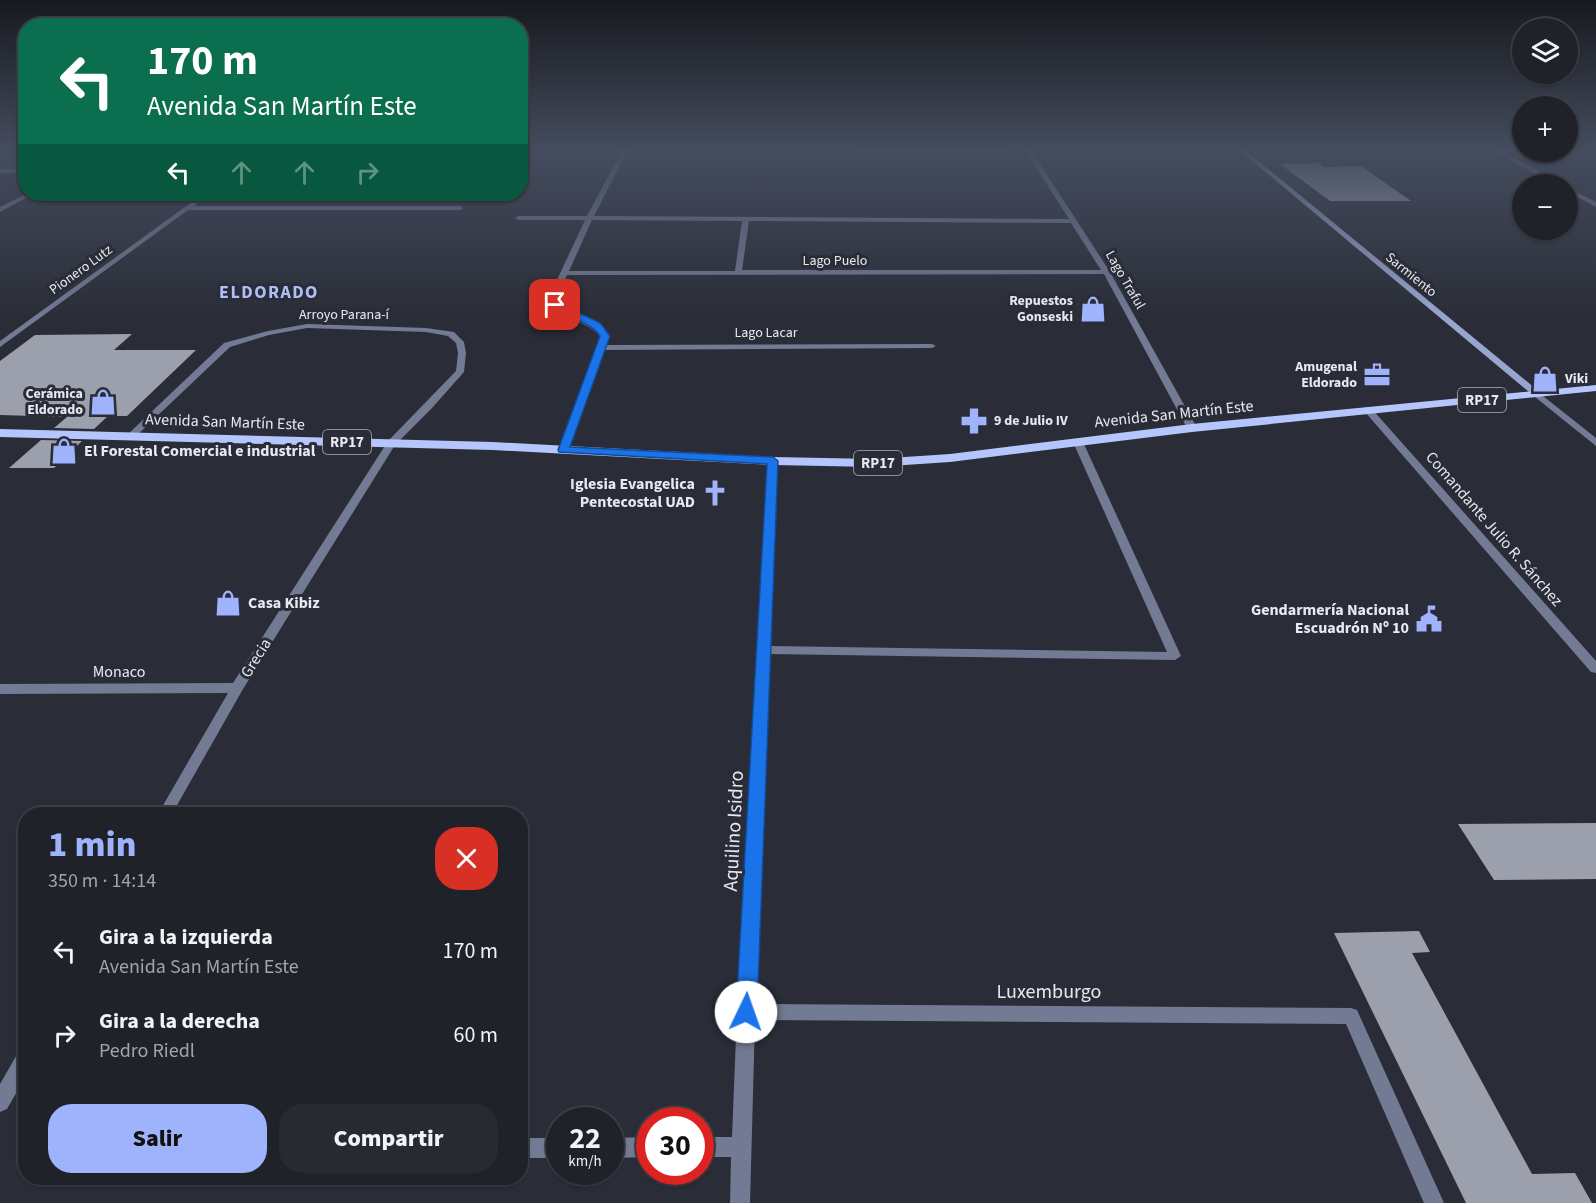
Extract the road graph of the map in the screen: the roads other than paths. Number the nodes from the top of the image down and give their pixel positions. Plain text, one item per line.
1 (189, 206) edge
2 (596, 206) edge
3 (1065, 206) edge
4 (1309, 206) edge
5 (460, 207) dead end
6 (186, 208) junction
7 (518, 218) dead end
8 (589, 219) junction
9 (746, 219) junction
10 (1075, 221) junction
11 (1106, 272) junction
12 (564, 273) junction
13 (738, 273) junction
14 (0, 345) edge
15 (932, 346) dead end
16 (600, 348) junction
17 (1596, 388) edge
18 (1538, 395) junction
19 (1368, 410) junction
20 (1192, 428) junction
21 (0, 433) edge
22 (131, 436) junction
23 (1078, 442) junction
24 (392, 443) junction
25 (1596, 443) edge
26 (563, 450) junction
27 (773, 461) junction
28 (764, 650) junction
29 (1596, 669) edge
30 (237, 688) junction
31 (0, 689) edge
32 (169, 807) edge
33 (746, 1012) junction
34 (18, 1071) edge
35 (0, 1102) edge
36 (714, 1147) edge
37 (742, 1147) junction
38 (528, 1148) edge
39 (546, 1148) edge
40 (740, 1203) edge
41 (1434, 1203) edge

1 - 6 street, Pionero Lutz
2 - 8 street
3 - 10 street, Lago Traful
4 - 18 main road, Sarmiento
5 - 6 street
6 - 14 street, Pionero Lutz
7 - 8 street
8 - 9 street
8 - 12 street
9 - 10 street
9 - 13 street
10 - 11 street, Lago Traful
11 - 13 street, Lago Puelo
11 - 20 street, Lago Traful
12 - 13 street, Lago Puelo
12 - 16 street
15 - 16 street, Lago Lacar
16 - 26 street
17 - 18 main road, Avenida San Martín Este / RP17
18 - 19 main road, Avenida San Martín Este / RP17
18 - 25 street
19 - 20 main road, Avenida San Martín Este / RP17
19 - 29 street, Comandante Julio R. Sánchez
20 - 23 main road, Avenida San Martín Este / RP17
21 - 22 main road, Avenida San Martín Este / RP17
22 - 24 main road, Avenida San Martín Este / RP17
22 - 24 street, Arroyo Parana-í
23 - 27 main road, Avenida San Martín Este / RP17
23 - 28 street
24 - 26 main road, Avenida San Martín Este / RP17
24 - 30 street, Grecia
26 - 27 main road, Avenida San Martín Este / RP17
27 - 28 street, Aquilino Isidro
28 - 33 street, Aquilino Isidro
30 - 31 street, Monaco
30 - 32 street, Grecia
33 - 37 street, Aquilino Isidro
33 - 41 street, Luxemburgo
34 - 35 street
36 - 37 street
37 - 40 street, Aquilino Isidro
38 - 39 street

